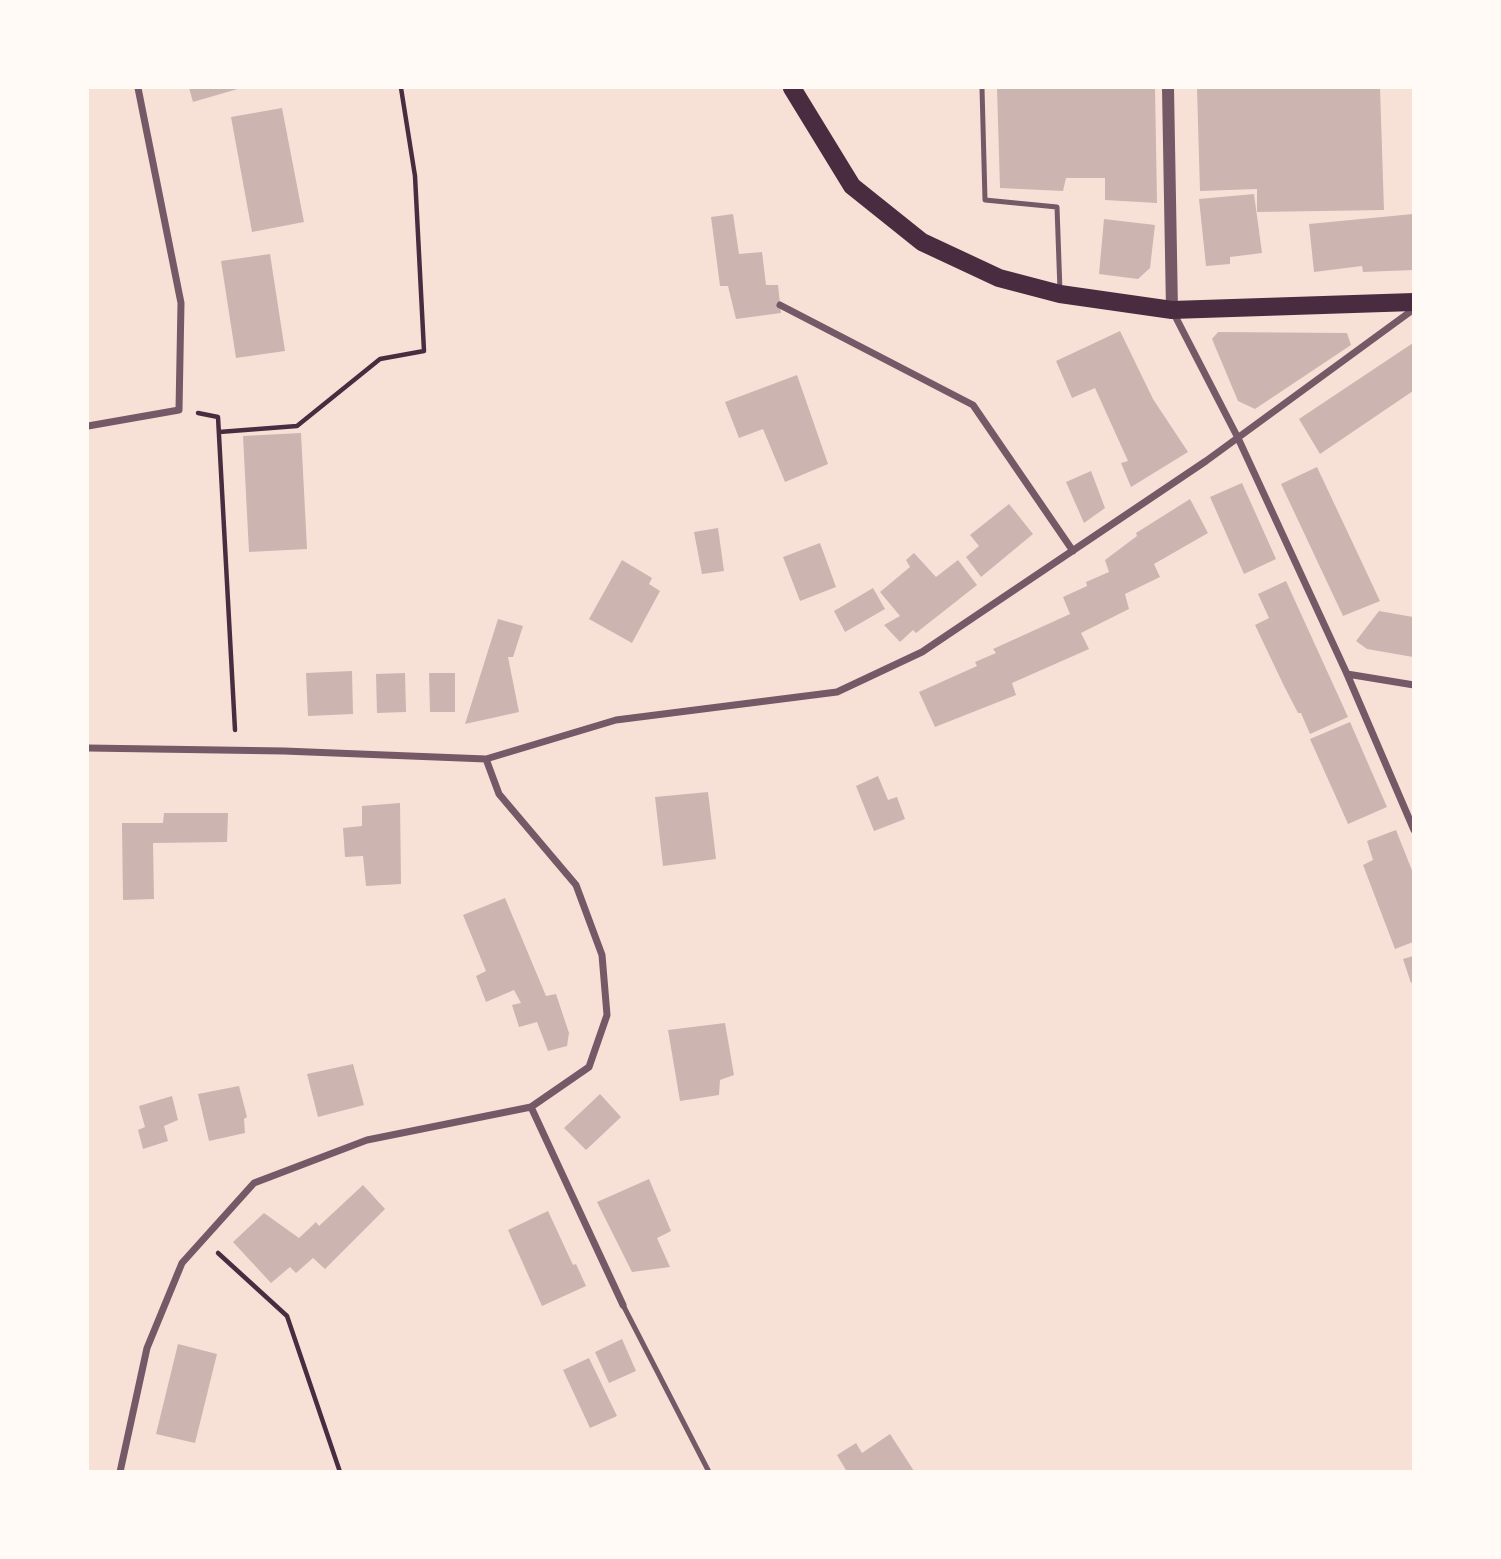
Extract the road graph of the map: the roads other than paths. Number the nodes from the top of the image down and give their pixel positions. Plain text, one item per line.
1 (138, 88) edge
2 (792, 88) edge
3 (982, 88) edge
4 (1168, 88) edge
5 (1060, 295) junction
6 (1413, 302) edge
7 (780, 305) dead end
8 (1413, 309) edge
9 (1172, 310) junction
10 (88, 426) edge
11 (1238, 438) junction
12 (1073, 551) junction
13 (1347, 674) junction
14 (1413, 685) edge
15 (88, 748) edge
16 (486, 759) junction
17 (1413, 830) edge
18 (531, 1107) junction
19 (623, 1305) joint
20 (120, 1472) edge
21 (709, 1472) edge

1 - 10 street
2 - 5 main road
3 - 5 lane
4 - 9 street
5 - 9 main road
6 - 9 main road
7 - 12 street
8 - 11 street
9 - 11 street
11 - 12 street
11 - 13 street
12 - 16 street
13 - 14 street
13 - 17 street
15 - 16 street
16 - 18 street
18 - 19 street
18 - 20 street
19 - 21 lane

